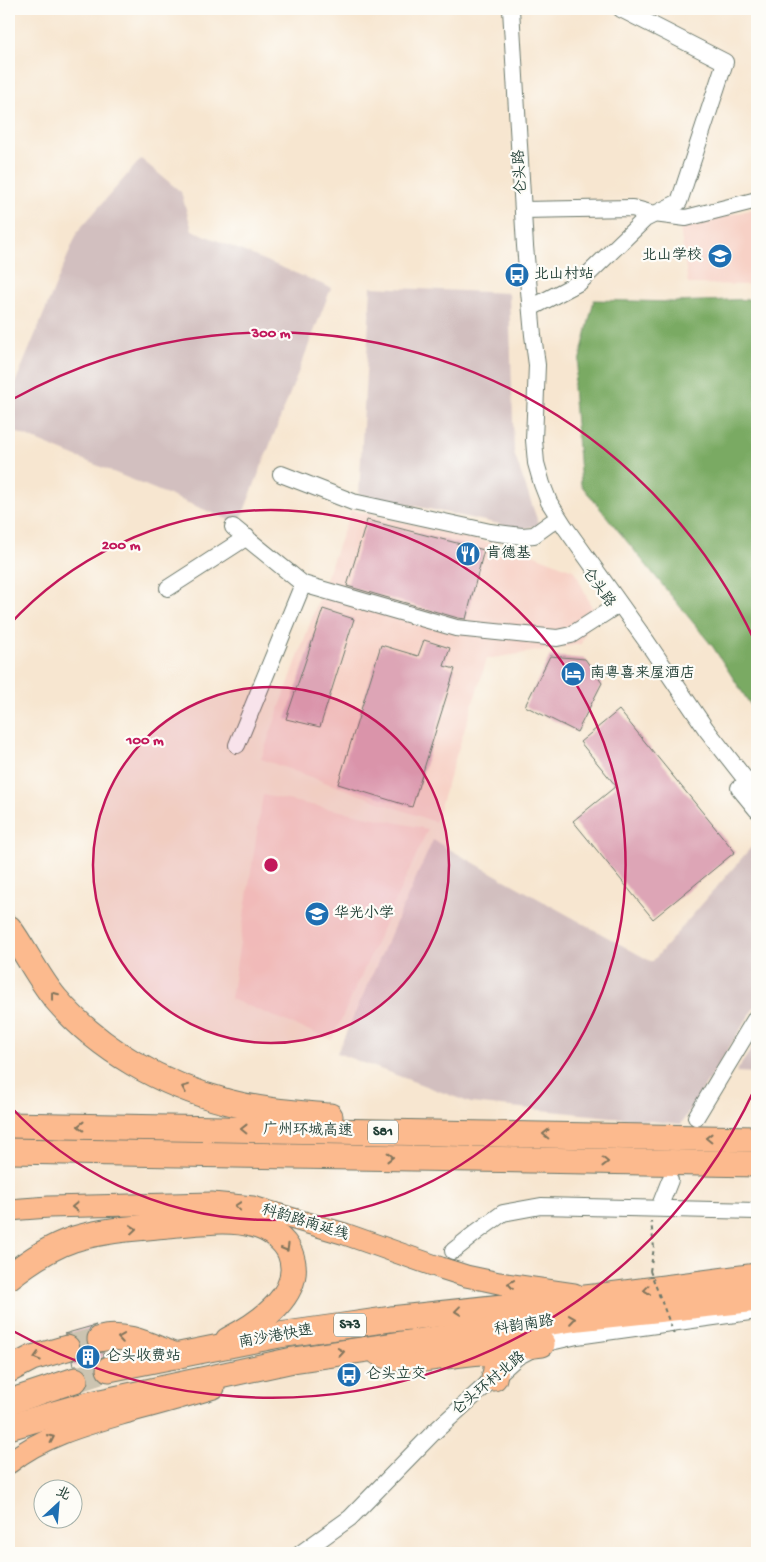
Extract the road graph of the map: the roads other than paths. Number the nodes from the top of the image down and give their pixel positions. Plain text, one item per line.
1 (514, 9) edge
2 (621, 9) edge
3 (757, 200) edge
4 (523, 210) junction
5 (654, 214) junction
6 (531, 308) junction
7 (533, 335) junction
8 (281, 474) dead end
9 (552, 522) junction
10 (233, 527) dead end
11 (247, 537) junction
12 (303, 584) junction
13 (168, 588) dead end
14 (613, 608) junction
15 (237, 745) dead end
16 (757, 794) edge
17 (757, 810) edge
18 (9, 928) edge
19 (757, 1016) edge
20 (696, 1117) dead end
21 (9, 1125) edge
22 (509, 1133) junction
23 (757, 1139) edge
24 (9, 1151) edge
25 (361, 1156) junction
26 (9, 1163) edge
27 (757, 1164) edge
28 (670, 1180) dead end
29 (655, 1208) junction
30 (9, 1210) edge
31 (757, 1211) edge
32 (453, 1251) dead end
33 (757, 1262) edge
34 (757, 1276) edge
35 (9, 1277) edge
36 (695, 1284) junction
37 (594, 1297) junction
38 (757, 1299) edge
39 (757, 1311) edge
40 (100, 1339) tunnel mouth
41 (542, 1344) junction
42 (67, 1348) tunnel mouth
43 (367, 1348) junction
44 (210, 1349) junction
45 (484, 1352) junction
46 (176, 1356) junction
47 (293, 1360) junction
48 (9, 1370) edge
49 (109, 1370) tunnel mouth
50 (494, 1378) junction
51 (75, 1380) tunnel mouth
52 (9, 1402) edge
53 (9, 1427) edge
54 (9, 1463) edge
55 (301, 1553) edge

1 - 4 street, 仑头路
2 - 5 street
3 - 5 street
4 - 5 street
4 - 6 street, 仑头路
5 - 6 street
6 - 7 street, 仑头路
7 - 9 street, 仑头路
7 - 16 street, 仑头路
8 - 9 street
9 - 14 street, 仑头路
10 - 11 street
11 - 12 street
11 - 13 street
12 - 14 street
12 - 15 street
14 - 17 street, 仑头路
22 -> 18 highway
19 - 20 street
22 -> 21 highway, 广州环城高速 / S81
23 -> 22 highway, 广州环城高速 / S81
24 - 25 highway, 广州环城高速 / S81
25 - 26 highway
25 -> 27 highway, 广州环城高速 / S81
28 - 29 street
29 - 31 street
29 - 32 street
37 -> 30 main road, 科韵路南延线
33 - 36 highway
34 - 36 highway
35 -> 44 highway
36 -> 37 highway
37 -> 44 highway, 南沙港快速 / S73
43 -> 38 highway, 科韵南路
39 - 41 street, 仑头环村北路
46 -> 40 highway
41 - 45 highway
41 - 50 street, 仑头环村北路
42 -> 48 highway
43 - 45 highway
47 -> 43 highway, 科韵南路
44 - 46 highway, 南沙港快速 / S73
45 - 50 highway
46 - 49 highway, 南沙港快速 / S73
47 - 53 highway, 南沙港快速
54 -> 47 main road
50 - 55 street, 仑头环村北路
51 - 52 highway

